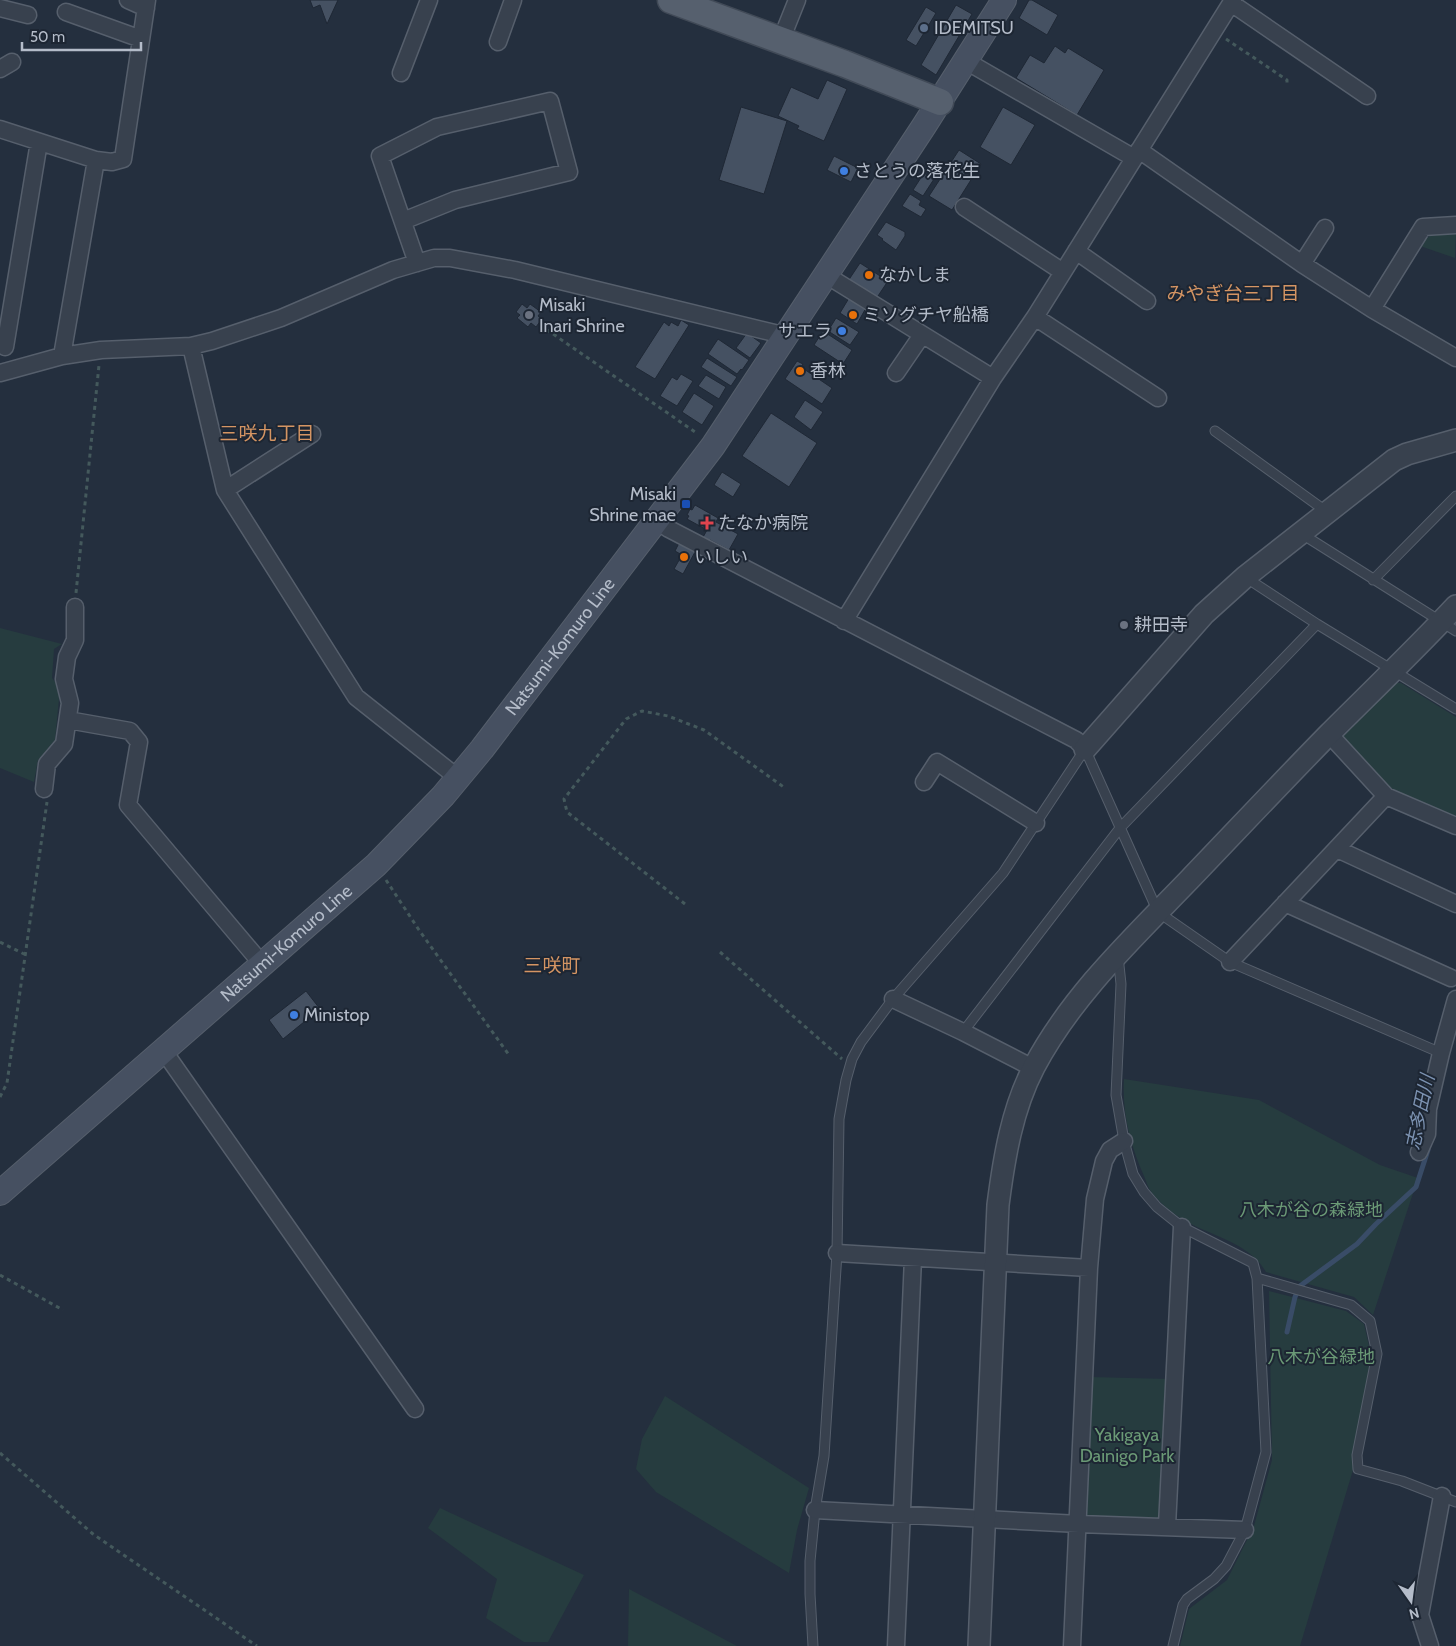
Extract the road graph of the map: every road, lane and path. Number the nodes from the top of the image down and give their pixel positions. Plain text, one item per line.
1 (128, 0) edge
2 (429, 0) edge
3 (513, 0) edge
4 (671, 0) edge
5 (797, 0) edge
6 (1004, 0) edge
7 (1232, 2) edge
8 (146, 4) edge
9 (0, 8) edge
10 (66, 12) dead end
11 (28, 15) dead end
12 (1214, 31) junction
13 (141, 39) junction
14 (781, 40) junction
15 (498, 42) dead end
16 (966, 61) junction
17 (401, 73) dead end
18 (1288, 86) dead end
19 (1367, 96) dead end
20 (940, 102) junction
21 (0, 129) edge
22 (39, 142) junction
23 (1137, 154) junction
24 (96, 160) junction
25 (964, 207) dead end
26 (403, 221) junction
27 (1456, 226) edge
28 (1325, 228) dead end
29 (1076, 251) junction
30 (417, 263) junction
31 (1302, 264) junction
32 (1063, 272) junction
33 (826, 275) junction
34 (1147, 301) dead end
35 (1372, 309) junction
36 (1035, 317) junction
37 (540, 325) dead end
38 (922, 335) junction
39 (786, 336) junction
40 (2, 343) edge
41 (191, 346) junction
42 (101, 350) junction
43 (62, 356) junction
44 (1456, 358) edge
45 (18, 367) junction
46 (0, 373) edge
47 (896, 373) dead end
48 (993, 378) junction
49 (1158, 398) dead end
50 (1215, 432) dead end
51 (312, 434) dead end
52 (703, 438) dead end
53 (1456, 440) edge
54 (225, 490) junction
55 (1456, 496) edge
56 (1327, 512) junction
57 (657, 521) junction
58 (1301, 534) junction
59 (1245, 577) junction
60 (1373, 580) junction
61 (1456, 606) edge
62 (75, 607) joint
63 (844, 621) junction
64 (1318, 624) junction
65 (1449, 627) edge
66 (1394, 671) junction
67 (1456, 709) edge
68 (68, 720) junction
69 (1329, 734) junction
70 (1085, 749) junction
71 (458, 778) junction
72 (924, 782) dead end
73 (785, 788) dead end
74 (44, 790) joint
75 (1386, 796) junction
76 (1036, 822) junction
77 (1456, 826) edge
78 (1120, 828) junction
79 (1337, 849) junction
80 (376, 865) junction
81 (685, 904) dead end
82 (1285, 904) junction
83 (1456, 904) edge
84 (1158, 912) junction
85 (0, 942) edge
86 (720, 952) dead end
87 (26, 955) junction
88 (1118, 955) junction
89 (1230, 962) junction
90 (262, 964) junction
91 (1454, 972) edge
92 (1456, 997) edge
93 (893, 999) junction
94 (963, 1032) junction
95 (163, 1050) junction
96 (1441, 1053) junction
97 (509, 1055) dead end
98 (850, 1066) junction
99 (1033, 1068) junction
100 (0, 1096) edge
101 (1124, 1141) junction
102 (1419, 1152) dead end
103 (0, 1193) edge
104 (1182, 1227) junction
105 (837, 1253) junction
106 (913, 1258) junction
107 (996, 1262) junction
108 (1090, 1268) junction
109 (0, 1275) edge
110 (1257, 1278) junction
111 (63, 1310) dead end
112 (414, 1409) dead end
113 (0, 1453) edge
114 (1449, 1499) edge
115 (815, 1510) junction
116 (903, 1513) junction
117 (984, 1519) junction
118 (1079, 1524) junction
119 (1167, 1526) junction
120 (1245, 1530) junction
121 (257, 1646) edge
122 (814, 1646) edge
123 (896, 1646) edge
124 (978, 1646) edge
125 (1072, 1646) edge
126 (1173, 1646) edge
127 (1430, 1646) edge

1 - 8 street
2 - 17 street
3 - 15 street
4 - 14 main road
5 - 14 street
6 - 16 main road, Natsumi-Komuro Line
7 - 12 street
7 - 19 street
8 - 13 street
9 - 11 street
10 - 13 street
12 - 18 path
12 - 23 street
13 - 24 street
14 - 20 main road
16 - 20 main road, Natsumi-Komuro Line
16 - 23 street
20 - 33 main road, Natsumi-Komuro Line
21 - 22 street
22 - 24 street
22 - 40 street
23 - 29 street
23 - 31 street
24 - 43 street
25 - 32 street
26 - 26 street
26 - 30 street
27 - 35 street
28 - 31 street
29 - 32 street
29 - 34 street
30 - 39 street
30 - 41 street
31 - 35 street
32 - 36 street
33 - 38 street
33 - 39 main road, Natsumi-Komuro Line
35 - 44 street
36 - 48 street
36 - 49 street
37 - 52 path
38 - 47 street
38 - 48 street
39 - 57 main road, Natsumi-Komuro Line
40 - 45 street
41 - 42 street
41 - 54 street
42 - 43 street
42 - 62 path
43 - 45 street
45 - 46 street
48 - 63 street
50 - 56 lane
51 - 54 street
53 - 56 street
54 - 71 street
55 - 60 lane
56 - 58 street
57 - 63 street
57 - 71 main road, Natsumi-Komuro Line
58 - 59 street
58 - 60 lane
59 - 64 lane
59 - 70 street
60 - 65 lane
61 - 65 street
62 - 68 street
63 - 70 street
64 - 66 lane
64 - 78 lane
65 - 66 street
66 - 67 lane
66 - 69 street
68 - 74 street
68 - 90 street
69 - 75 street
69 - 84 street
70 - 76 lane
70 - 78 lane
71 - 80 main road, Natsumi-Komuro Line
72 - 76 street
73 - 81 path
74 - 87 path
75 - 77 street
75 - 79 street
76 - 93 lane
78 - 84 lane
78 - 94 lane
79 - 82 street
79 - 83 street
80 - 90 main road, Natsumi-Komuro Line
80 - 97 path
82 - 89 street
82 - 91 street
84 - 88 street
84 - 89 lane
85 - 87 path
86 - 98 path
87 - 100 path
88 - 99 street
88 - 101 lane
89 - 96 lane
90 - 95 main road, Natsumi-Komuro Line
91 - 92 street
92 - 96 street
93 - 94 street
93 - 98 lane
94 - 99 street
95 - 103 main road, Natsumi-Komuro Line
95 - 112 street
96 - 102 street
98 - 105 lane
99 - 107 street
101 - 104 lane
101 - 108 street
104 - 110 lane
104 - 119 street
105 - 106 street
105 - 115 lane
106 - 107 street
106 - 116 street
107 - 108 street
107 - 117 street
108 - 118 street
109 - 111 path
110 - 114 lane
110 - 120 lane
113 - 121 path
114 - 127 street
115 - 116 street
115 - 122 lane
116 - 117 street
116 - 123 street
117 - 118 street
117 - 124 street
118 - 119 street
118 - 125 street
119 - 120 street
120 - 126 lane

